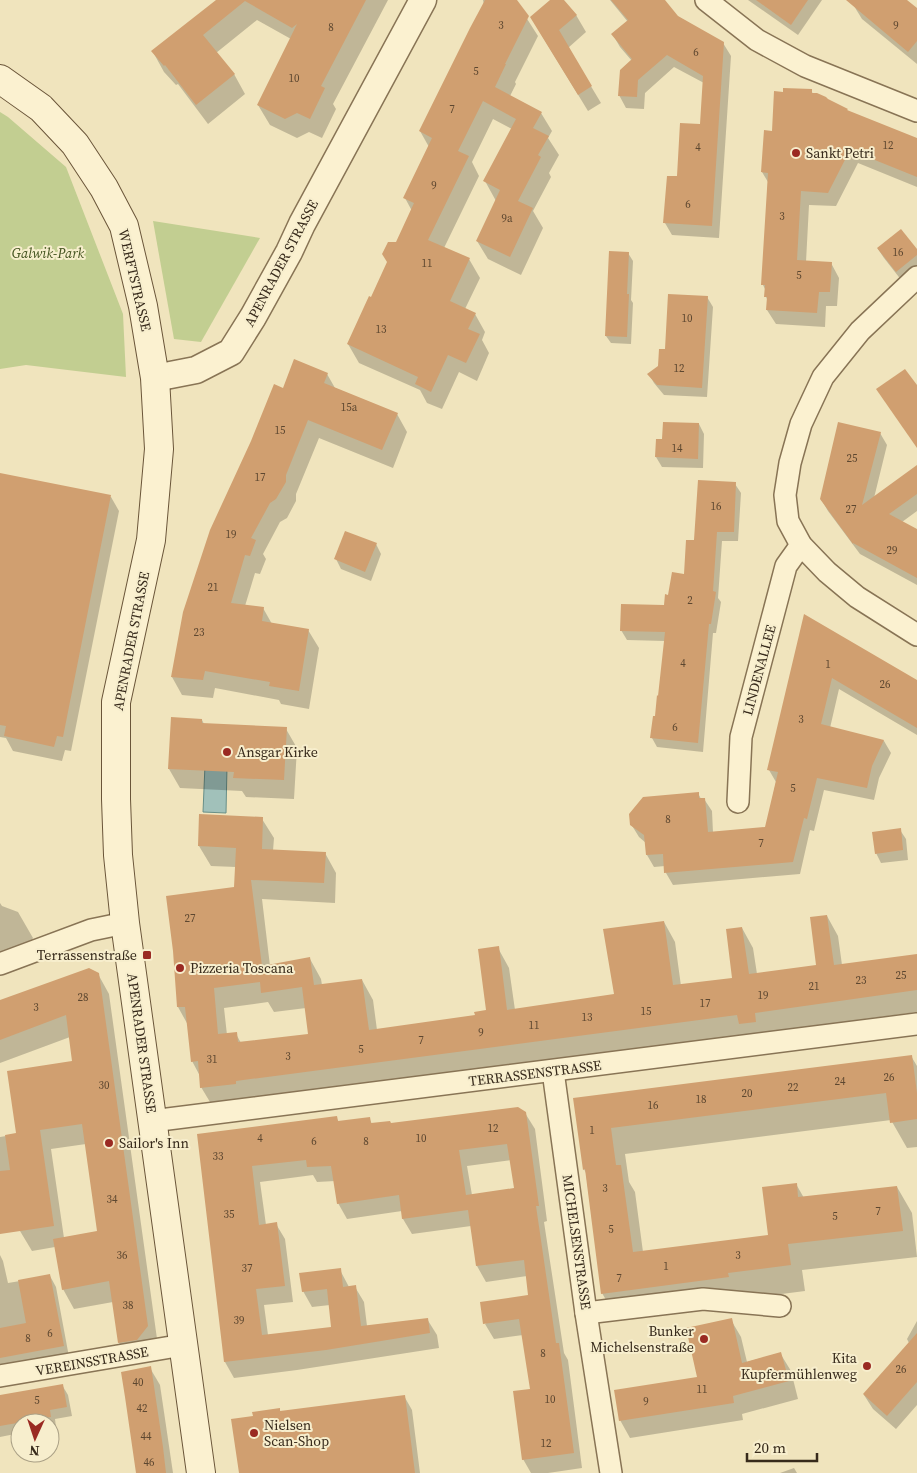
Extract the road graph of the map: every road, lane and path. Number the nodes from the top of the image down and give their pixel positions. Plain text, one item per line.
1 (423, 0) edge
2 (706, 0) edge
3 (0, 79) edge
4 (917, 111) edge
5 (917, 276) edge
6 (155, 378) junction
7 (801, 545) junction
8 (917, 635) edge
9 (738, 802) dead end
10 (125, 923) junction
11 (0, 964) edge
12 (917, 1024) edge
13 (553, 1070) junction
14 (152, 1121) junction
15 (780, 1306) dead end
16 (586, 1313) junction
17 (183, 1346) junction
18 (0, 1376) edge
19 (201, 1473) edge
20 (611, 1473) edge

1 - 6 street, APENRADER STRASSE
2 - 4 street
3 - 6 main road, WERFTSTRASSE
5 - 7 street
6 - 10 main road, APENRADER STRASSE
7 - 8 street
7 - 9 street, LINDENALLEE
10 - 11 street
10 - 14 main road, APENRADER STRASSE
12 - 13 street, TERRASSENSTRASSE
13 - 14 street, TERRASSENSTRASSE
13 - 16 street, MICHELSENSTRASSE
14 - 17 main road, APENRADER STRASSE
15 - 16 street
16 - 20 street, MICHELSENSTRASSE
17 - 18 street, VEREINSSTRASSE
17 - 19 main road, APENRADER STRASSE

